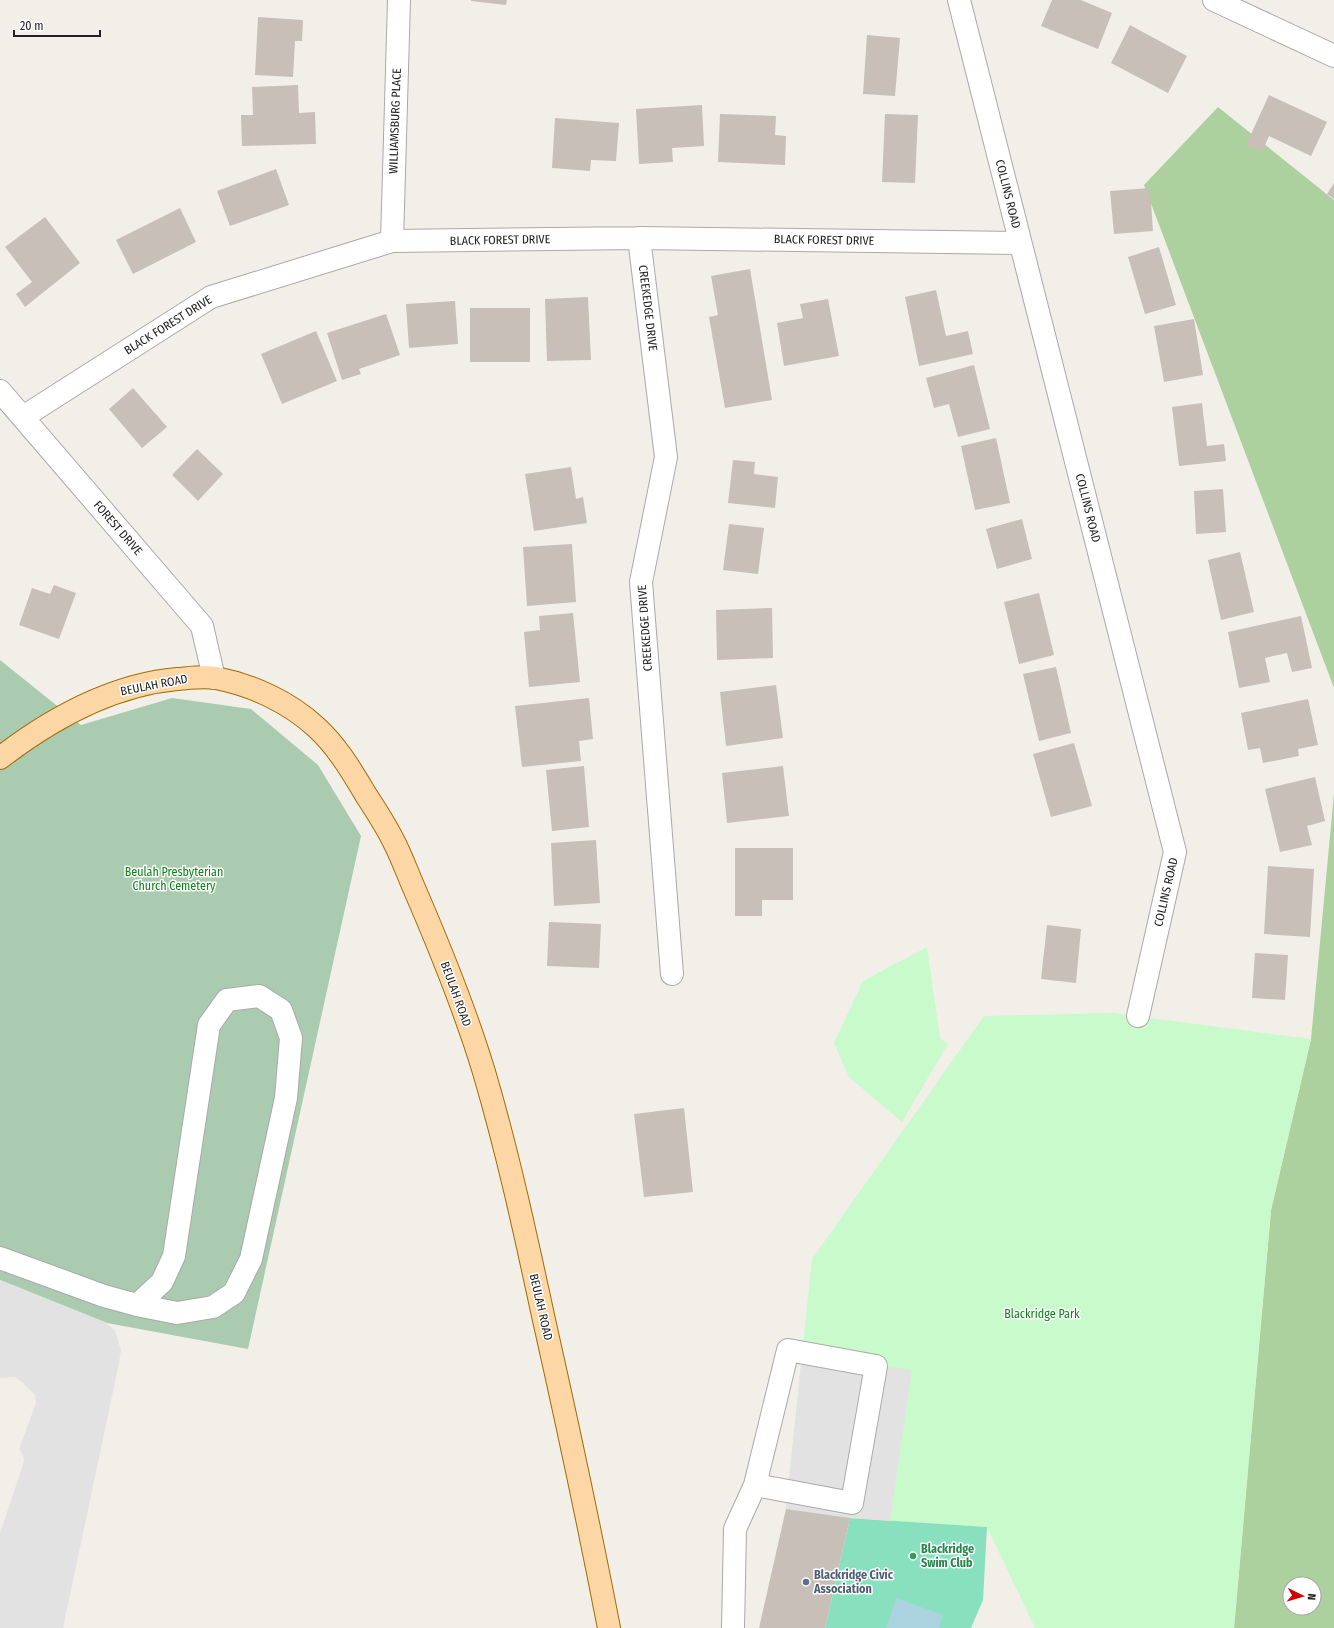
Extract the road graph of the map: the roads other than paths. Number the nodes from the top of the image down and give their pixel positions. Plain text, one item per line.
1 (399, 0) edge
2 (960, 0) edge
3 (1214, 0) edge
4 (1334, 56) edge
5 (639, 238) junction
6 (392, 241) junction
7 (1020, 243) junction
8 (0, 391) edge
9 (23, 417) junction
10 (214, 678) junction
11 (0, 758) edge
12 (672, 974) dead end
13 (1138, 1016) dead end
14 (0, 1258) edge
15 (137, 1306) junction
16 (755, 1485) junction
17 (609, 1628) edge
18 (733, 1628) edge

1 - 6 street, WILLIAMSBURG PLACE
2 - 7 street, COLLINS ROAD
3 - 4 street
5 - 6 street, BLACK FOREST DRIVE
5 - 7 street, BLACK FOREST DRIVE
5 - 12 street, CREEKEDGE DRIVE
6 - 9 street, BLACK FOREST DRIVE
7 - 13 street, COLLINS ROAD
8 - 9 street, FOREST DRIVE
9 - 10 street, FOREST DRIVE
10 - 11 main road, BEULAH ROAD
10 - 17 main road, BEULAH ROAD
14 - 15 street
15 - 15 street
16 - 16 street
16 - 18 street

